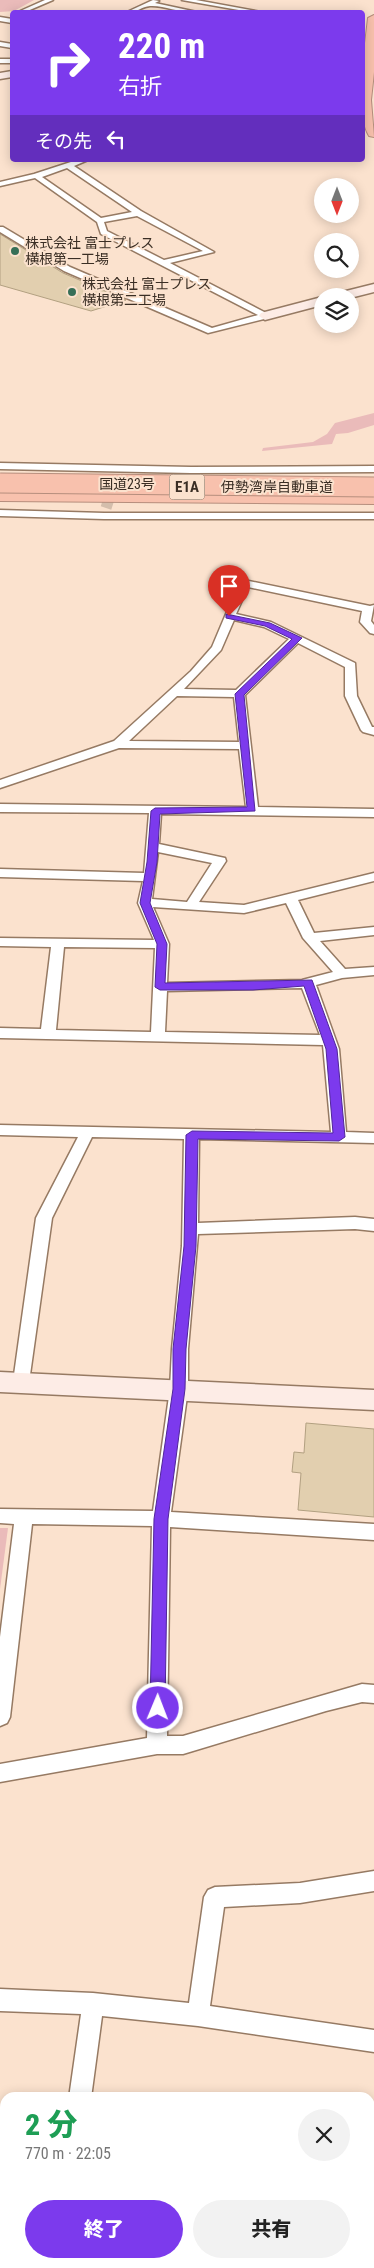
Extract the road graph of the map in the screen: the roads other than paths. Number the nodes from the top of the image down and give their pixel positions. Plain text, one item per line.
1 (50, 0) edge
2 (158, 0) edge
3 (185, 0) edge
4 (148, 4) junction
5 (26, 10) edge
6 (134, 10) edge
7 (182, 10) edge
8 (246, 10) edge
9 (374, 18) edge
10 (373, 48) edge
11 (365, 75) edge
12 (369, 100) edge
13 (369, 131) edge
14 (78, 162) edge
15 (68, 165) junction
16 (36, 176) junction
17 (0, 184) edge
18 (138, 213) junction
19 (100, 220) junction
20 (0, 229) edge
21 (161, 263) junction
22 (374, 288) edge
23 (359, 292) edge
24 (314, 303) edge
25 (266, 316) junction
26 (0, 466) edge
27 (374, 469) edge
28 (0, 482) edge
29 (374, 486) edge
30 (0, 495) edge
31 (374, 498) edge
32 (0, 513) edge
33 (374, 516) edge
34 (371, 609) edge
35 (229, 616) junction
36 (374, 631) edge
37 (297, 638) junction
38 (174, 692) junction
39 (239, 694) junction
40 (374, 731) edge
41 (118, 744) junction
42 (245, 746) junction
43 (0, 784) edge
44 (0, 808) edge
45 (252, 809) junction
46 (155, 811) junction
47 (374, 813) edge
48 (154, 847) junction
49 (0, 873) edge
50 (150, 877) junction
51 (374, 877) edge
52 (291, 898) junction
53 (145, 903) junction
54 (191, 905) junction
55 (374, 931) edge
56 (310, 938) junction
57 (0, 942) edge
58 (58, 943) junction
59 (162, 944) junction
60 (374, 972) edge
61 (342, 974) junction
62 (308, 983) junction
63 (160, 987) junction
64 (0, 1034) edge
65 (48, 1034) junction
66 (158, 1036) junction
67 (327, 1040) junction
68 (0, 1130) edge
69 (87, 1132) junction
70 (192, 1135) junction
71 (339, 1137) junction
72 (374, 1138) edge
73 (374, 1225) edge
74 (190, 1229) junction
75 (11, 1382) edge
76 (179, 1389) junction
77 (374, 1400) edge
78 (0, 1516) edge
79 (24, 1516) junction
80 (161, 1519) junction
81 (374, 1532) edge
82 (374, 1694) edge
83 (0, 1717) edge
84 (157, 1746) junction
85 (0, 1774) edge
86 (374, 1881) edge
87 (0, 2000) edge
88 (93, 2004) junction
89 (198, 2015) junction
90 (374, 2041) edge
91 (81, 2092) edge

1 - 5 street
2 - 4 street
3 - 8 street
4 - 6 street
4 - 7 street
9 - 10 highway
10 - 11 highway
11 - 12 highway
12 - 13 highway
14 - 15 street
15 - 16 street
15 - 18 street
16 - 17 street
16 - 19 street
18 - 19 street
18 - 21 street
19 - 21 street
20 - 25 street
21 - 25 street
22 - 23 street
24 - 25 street
26 - 27 street
28 - 29 highway, 伊勢湾岸自動車道 / E1A, bridge
30 - 31 highway, 国道23号
32 - 33 street
34 - 35 street
34 - 36 street
35 - 37 street
35 - 38 street
37 - 39 street
37 - 40 street
38 - 39 street
38 - 41 street
39 - 42 street
41 - 42 street
41 - 43 street
42 - 45 street
44 - 46 street
45 - 46 street
45 - 47 street
46 - 48 street
48 - 50 street
48 - 54 street
49 - 50 street
50 - 53 street
51 - 52 street
52 - 54 street
52 - 56 street
53 - 54 street
53 - 59 street
55 - 56 street
56 - 61 street
57 - 58 street
58 - 59 street
58 - 65 street
59 - 63 street
60 - 61 street
61 - 62 street
62 - 63 street
62 - 67 street
63 - 66 street
64 - 65 street
65 - 66 street
66 - 67 street
67 - 71 street
68 - 69 street
69 - 70 street
69 - 75 street
70 - 71 street
70 - 74 street
71 - 72 street
73 - 74 street
74 - 76 street
75 - 76 street
76 - 77 street
76 - 80 street
78 - 79 street
79 - 80 street
79 - 83 street
80 - 81 street
80 - 84 street
82 - 84 street
84 - 85 street
86 - 89 street
87 - 88 street
88 - 89 street
88 - 91 street
89 - 90 street

